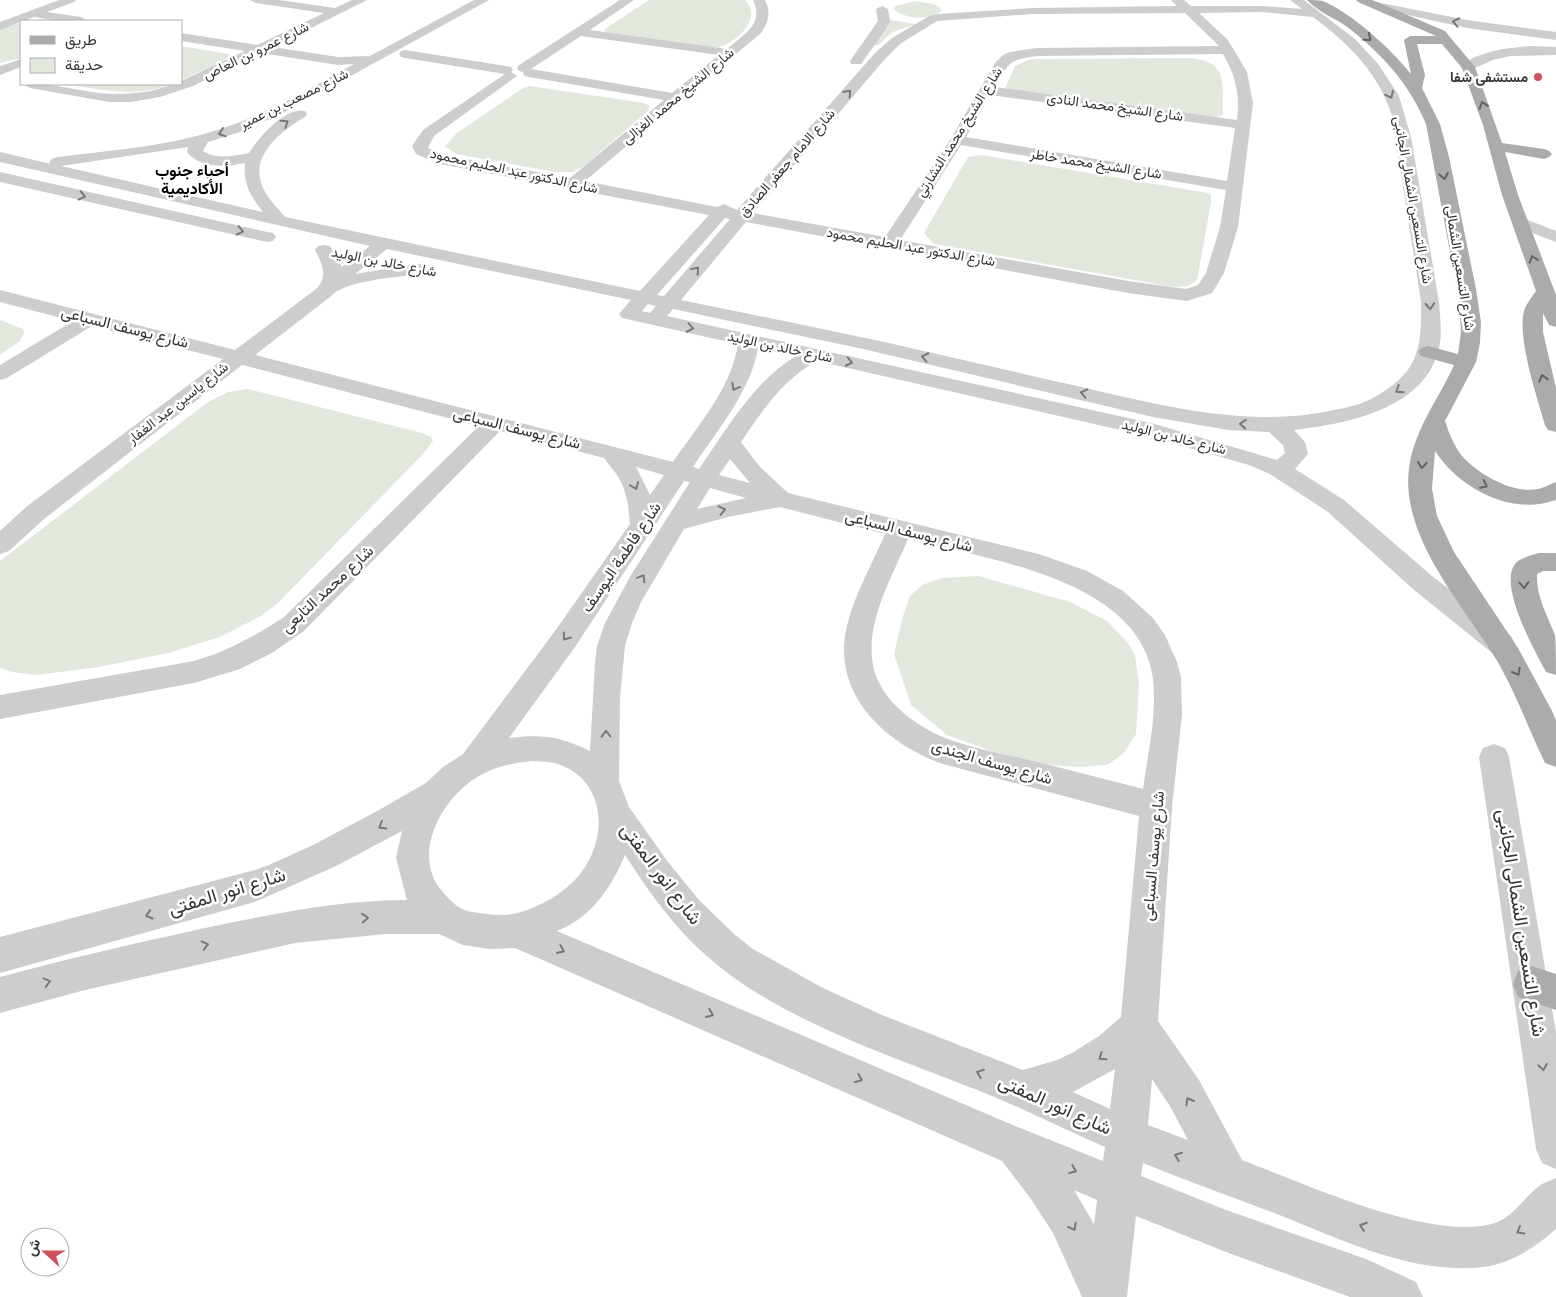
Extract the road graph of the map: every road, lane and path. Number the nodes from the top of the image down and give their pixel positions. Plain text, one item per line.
1 (70, 0) edge
2 (256, 0) edge
3 (361, 0) edge
4 (628, 0) edge
5 (759, 0) edge
6 (1280, 0) edge
7 (1296, 0) edge
8 (276, 1) edge
9 (1365, 1) edge
10 (489, 2) edge
11 (947, 4) dead end
12 (974, 4) dead end
13 (1185, 4) edge
14 (1160, 5) edge
15 (1434, 5) dead end
16 (885, 6) edge
17 (1220, 7) junction
18 (1315, 7) edge
19 (337, 12) junction
20 (33, 14) junction
21 (936, 18) junction
22 (74, 20) edge
23 (912, 20) dead end
24 (1205, 24) junction
25 (0, 26) edge
26 (1556, 26) edge
27 (579, 32) junction
28 (1556, 36) edge
29 (182, 37) edge
30 (1494, 37) junction
31 (1447, 40) junction
32 (260, 49) junction
33 (1228, 50) junction
34 (1537, 50) junction
35 (1556, 51) edge
36 (730, 53) junction
37 (405, 54) junction
38 (378, 57) junction
39 (338, 61) junction
40 (20, 63) edge
41 (1468, 67) junction
42 (526, 70) junction
43 (0, 71) edge
44 (508, 73) junction
45 (844, 74) dead end
46 (342, 76) junction
47 (0, 78) edge
48 (20, 82) edge
49 (36, 85) edge
50 (1415, 89) junction
51 (987, 90) junction
52 (675, 98) junction
53 (1243, 125) junction
54 (203, 139) junction
55 (957, 140) junction
56 (1496, 146) junction
57 (1544, 154) dead end
58 (255, 156) junction
59 (0, 157) edge
60 (32, 164) junction
61 (0, 177) edge
62 (573, 183) junction
63 (1235, 187) junction
64 (0, 188) edge
65 (47, 188) junction
66 (756, 199) junction
67 (675, 204) junction
68 (720, 212) junction
69 (741, 216) junction
70 (279, 220) junction
71 (1520, 222) junction
72 (793, 226) junction
73 (700, 235) junction
74 (1556, 237) edge
75 (721, 240) junction
76 (890, 242) junction
77 (324, 250) junction
78 (377, 252) junction
79 (417, 269) junction
80 (331, 287) junction
81 (1544, 292) junction
82 (0, 296) edge
83 (643, 298) junction
84 (668, 304) junction
85 (629, 314) junction
86 (89, 319) junction
87 (654, 320) junction
88 (1556, 321) edge
89 (281, 323) junction
90 (749, 340) junction
91 (189, 343) junction
92 (1428, 352) junction
93 (814, 354) junction
94 (238, 357) junction
95 (1466, 362) junction
96 (977, 368) junction
97 (292, 371) junction
98 (0, 374) edge
99 (968, 388) junction
100 (188, 395) junction
101 (1434, 421) junction
102 (495, 423) junction
103 (1274, 425) junction
104 (1556, 425) edge
105 (703, 436) junction
106 (729, 442) junction
107 (612, 453) junction
108 (1278, 469) junction
109 (679, 470) junction
110 (705, 478) junction
111 (1556, 490) edge
112 (783, 500) junction
113 (35, 513) junction
114 (674, 523) junction
115 (642, 525) junction
116 (900, 528) junction
117 (0, 533) edge
118 (0, 545) edge
119 (1556, 562) edge
120 (1501, 644) junction
121 (1556, 664) edge
122 (6, 701) edge
123 (1556, 754) edge
124 (1494, 757) dead end
125 (472, 764) junction
126 (438, 792) junction
127 (610, 797) junction
128 (1156, 806) junction
129 (442, 917) junction
130 (516, 931) junction
131 (0, 954) edge
132 (1543, 988) edge
133 (0, 995) edge
134 (1139, 1026) junction
135 (1023, 1089) junction
136 (1125, 1136) junction
137 (1014, 1146) junction
138 (1556, 1149) edge
139 (1228, 1175) junction
140 (1118, 1188) junction
141 (1556, 1199) edge
142 (1104, 1297) edge
143 (1401, 1297) edge

1 - 20 street
2 - 8 street
3 - 19 street, شارع عمرو بن العاص
4 - 27 street
5 - 36 street, شارع الشيخ محمد الغزالى
6 - 17 street
7 - 18 street, شارع التسعين الشمالى الجانبى
8 - 19 street
30 -> 9 street
9 - 31 main road
10 - 37 street, شارع مصعب بن عمير
10 - 38 street, شارع مصعب بن عمير
11 - 21 street
12 - 14 street
13 - 14 street
13 - 17 street
13 - 24 street, شارع الدكتور عبد الحليم محمود
14 - 21 street
14 - 24 street
15 - 26 street
16 - 45 street
17 - 18 street
17 - 24 street
18 -> 50 main road, شارع التسعين الشمالى
18 -> 92 street, شارع التسعين الشمالى الجانبى
19 - 32 street, شارع عمرو بن العاص
20 - 22 street
20 - 25 street
21 - 23 street
66 -> 21 street, شارع الامام جعفر الصادق
24 - 33 street, شارع الدكتور عبد الحليم محمود
27 - 36 street
27 - 42 street
28 - 30 street
29 - 32 street
30 - 34 street
31 - 41 main road
31 - 50 main road
32 - 39 street
32 - 49 street, شارع عمرو بن العاص
33 - 51 street, شارع الشيخ محمد النشارتي
33 - 53 street, شارع الدكتور عبد الحليم محمود
34 - 35 street
34 - 41 street
36 - 52 street, شارع الشيخ محمد الغزالى
37 - 44 street
58 -> 37 street, شارع مصعب بن عمير
38 - 39 street
38 - 46 street, شارع مصعب بن عمير
39 - 46 street
40 - 43 street
56 -> 41 main road
42 - 44 street
42 - 52 street
44 - 62 street, شارع الدكتور عبد الحليم محمود
46 -> 54 street, شارع مصعب بن عمير
47 - 48 street
50 -> 95 main road, شارع التسعين الشمالى
51 - 53 street, شارع الشيخ محمد النادى
51 - 55 street, شارع الشيخ محمد النشارتي
52 - 62 street, شارع الشيخ محمد الغزالى
53 - 63 street, شارع الدكتور عبد الحليم محمود
54 - 58 street
54 - 60 street, شارع مصعب بن عمير
55 - 63 street, شارع الشيخ محمد خاطر
55 - 76 street, شارع الشيخ محمد النشارتي
56 - 57 main road
56 - 71 main road
58 - 70 street, شارع مصعب بن عمير
59 - 60 street, شارع خالد بن الوليد
60 - 70 street, شارع خالد بن الوليد
61 - 65 street, شارع خالد بن الوليد
62 - 67 street, شارع الدكتور عبد الحليم محمود
63 - 76 street, شارع الدكتور عبد الحليم محمود
64 - 65 street
65 -> 77 street, شارع خالد بن الوليد
66 - 69 street, شارع الامام جعفر الصادق
66 - 72 street
67 - 68 street, شارع الدكتور عبد الحليم محمود
67 - 68 street, شارع الامام جعفر الصادق
67 - 73 street
68 - 69 street, شارع الدكتور عبد الحليم محمود
68 - 73 street, شارع الامام جعفر الصادق
69 - 72 street, شارع الدكتور عبد الحليم محمود
69 - 75 street, شارع الامام جعفر الصادق
70 - 78 street, شارع خالد بن الوليد
71 - 74 street
81 -> 71 main road
72 - 75 street
72 - 76 street, شارع الدكتور عبد الحليم محمود
73 - 83 street, شارع الامام جعفر الصادق
84 -> 75 street, شارع الامام جعفر الصادق
77 - 78 street, شارع خالد بن الوليد
77 - 80 street
78 - 79 street, شارع خالد بن الوليد
78 - 80 street, شارع ياسين عبد الغفار
78 - 83 street, شارع خالد بن الوليد
79 - 80 street
79 - 85 street, شارع خالد بن الوليد
80 - 89 street, شارع ياسين عبد الغفار
81 - 88 main road
104 -> 81 main road
82 - 86 street, شارع يوسف السباعى
83 - 84 street, شارع خالد بن الوليد
83 - 85 street, شارع الامام جعفر الصادق
84 - 87 street, شارع الامام جعفر الصادق
96 -> 84 street, شارع خالد بن الوليد
85 - 87 street, شارع خالد بن الوليد
86 - 91 street, شارع يوسف السباعى
86 - 98 street
87 -> 90 street, شارع خالد بن الوليد
89 - 91 street
89 - 94 street, شارع ياسين عبد الغفار
89 - 97 street
90 - 93 street, شارع خالد بن الوليد
90 -> 105 street, شارع فاطمة اليوسف
91 - 94 street, شارع يوسف السباعى
91 - 100 street
92 - 95 main road
92 -> 103 street, شارع خالد بن الوليد
93 -> 99 street, شارع خالد بن الوليد
93 - 106 street, شارع فاطمة اليوسف
94 - 97 street, شارع يوسف السباعى
94 - 100 street, شارع ياسين عبد الغفار
95 - 101 main road, شارع التسعين الشمالى
96 - 99 street
103 -> 96 street, شارع خالد بن الوليد
97 - 100 street
97 - 102 street, شارع يوسف السباعى
99 - 108 street, شارع خالد بن الوليد
100 - 113 street, شارع ياسين عبد الغفار
101 -> 111 main road
101 -> 120 main road, شارع التسعين الشمالى
102 - 107 street, شارع يوسف السباعى
102 - 122 street, شارع محمد التابعى
103 - 108 street
105 - 107 street
105 - 109 street, شارع فاطمة اليوسف
106 - 110 street, شارع فاطمة اليوسف
106 - 112 street
107 - 109 street, شارع يوسف السباعى
107 -> 115 street
108 - 120 street, شارع خالد بن الوليد
109 - 110 street, شارع يوسف السباعى
109 - 115 street, شارع فاطمة اليوسف
110 - 112 street, شارع يوسف السباعى
110 - 114 street, شارع فاطمة اليوسف
114 -> 112 street
112 - 116 street, شارع يوسف السباعى
113 - 117 street, شارع ياسين عبد الغفار
113 - 118 street, شارع ياسين عبد الغفار
127 -> 114 street, شارع فاطمة اليوسف
115 -> 125 street, شارع فاطمة اليوسف
116 - 128 street, شارع يوسف السباعى
116 - 128 street, شارع يوسف الجندى
119 -> 121 main road
120 -> 123 main road, شارع التسعين الشمالى
124 - 132 street, شارع التسعين الشمالى الجانبى
125 - 126 street
125 - 127 street, شارع انور المفتى
126 - 129 street
126 -> 131 street, شارع انور المفتى
127 - 130 street, شارع فاطمة اليوسف
135 -> 127 street, شارع انور المفتى
128 - 134 street, شارع يوسف السباعى
129 - 130 street
133 -> 129 street
130 -> 137 street
132 -> 138 street, شارع التسعين الشمالى الجانبى
134 -> 135 street
134 - 136 street, شارع يوسف السباعى
139 -> 134 street
135 - 136 street, شارع انور المفتى
139 -> 136 street, شارع انور المفتى
136 - 140 street, شارع يوسف السباعى
137 -> 140 street
137 -> 142 street
141 -> 139 street, شارع انور المفتى
140 - 142 street, شارع يوسف السباعى
140 - 143 street

